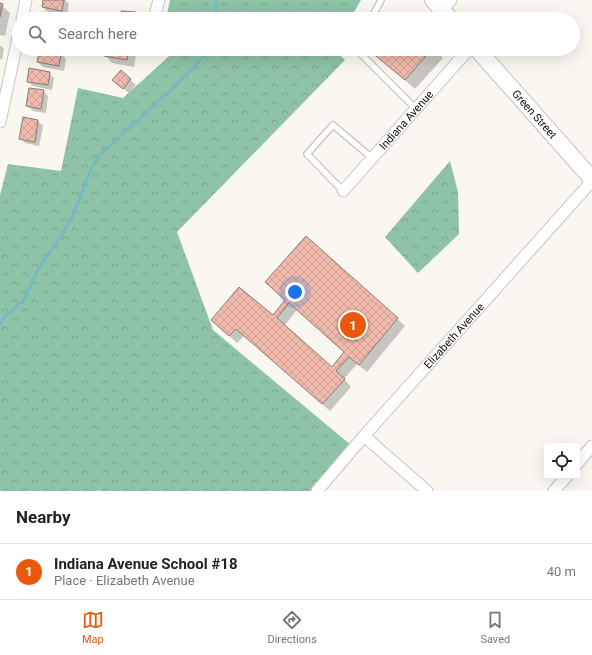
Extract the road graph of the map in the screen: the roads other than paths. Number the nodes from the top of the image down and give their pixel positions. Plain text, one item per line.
1 (26, 0) edge
2 (159, 0) edge
3 (381, 0) edge
4 (23, 12) edge
5 (156, 12) edge
6 (375, 12) edge
7 (14, 56) edge
8 (363, 56) edge
9 (463, 56) edge
10 (483, 56) edge
11 (416, 109) junction
12 (0, 122) edge
13 (372, 158) junction
14 (592, 180) edge
15 (343, 191) joint
16 (364, 436) junction
17 (592, 446) edge
18 (580, 460) edge
19 (564, 479) edge
20 (317, 491) edge
21 (428, 491) edge
22 (554, 491) edge

1 - 4 street
2 - 5 street
3 - 6 lane
7 - 12 street
8 - 11 lane
9 - 11 street, Indiana Avenue
10 - 14 street, Green Street
11 - 13 street, Indiana Avenue
13 - 15 street, Indiana Avenue
13 - 15 lane
14 - 16 street, Elizabeth Avenue
16 - 20 street, Elizabeth Avenue
16 - 21 street
17 - 18 street
19 - 22 street

